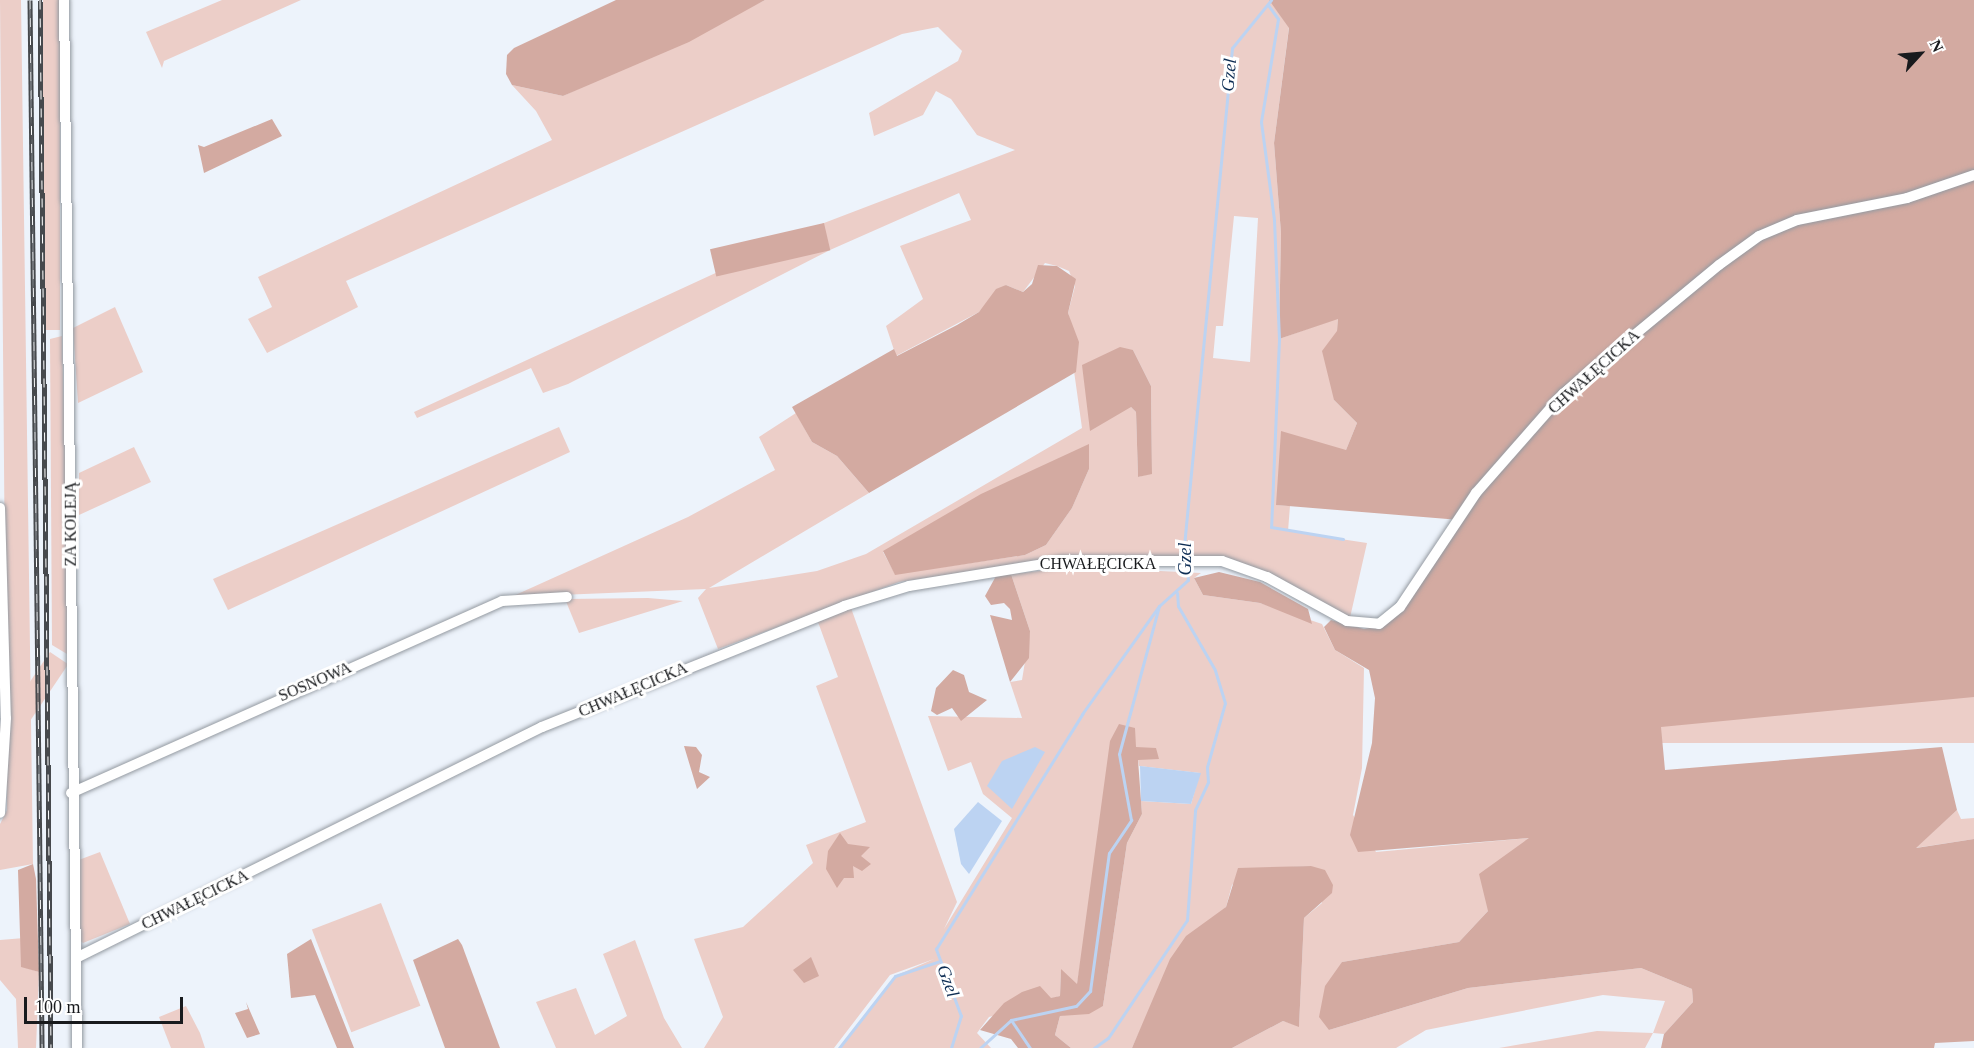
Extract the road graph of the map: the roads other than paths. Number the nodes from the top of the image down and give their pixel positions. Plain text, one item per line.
1 (64, 0) edge
2 (1974, 175) edge
3 (0, 508) edge
4 (567, 597) dead end
5 (1, 602) edge
6 (71, 793) junction
7 (0, 813) edge
8 (76, 958) junction
9 (77, 1048) edge

1 - 6 street, ZA KOLEJĄ
2 - 8 street, CHWAŁĘCICKA
3 - 5 street
4 - 6 street, SOSNOWA
5 - 7 street
6 - 8 street, ZA KOLEJĄ
8 - 9 street, ZA KOLEJĄ

